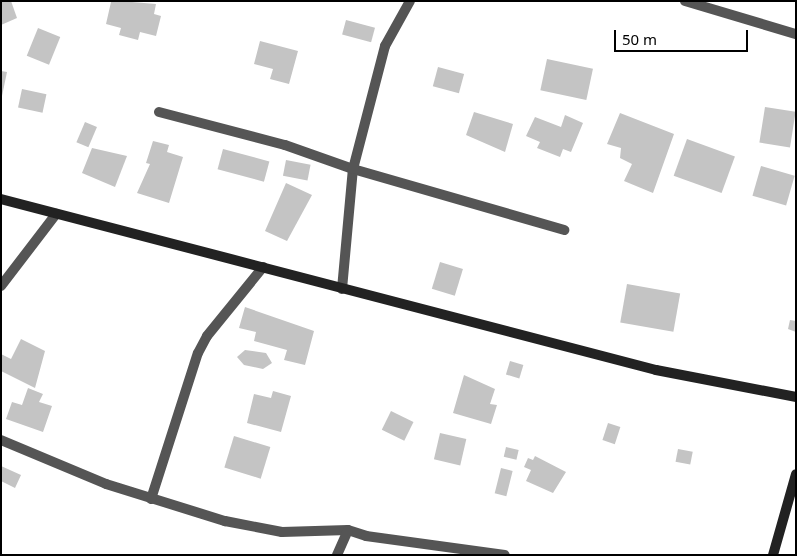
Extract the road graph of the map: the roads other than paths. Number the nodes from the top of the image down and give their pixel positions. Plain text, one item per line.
1 (410, 1) edge
2 (685, 1) edge
3 (796, 34) edge
4 (159, 112) dead end
5 (353, 169) junction
6 (1, 199) edge
7 (56, 214) junction
8 (564, 230) dead end
9 (263, 268) junction
10 (1, 286) edge
11 (342, 289) junction
12 (796, 397) edge
13 (1, 440) edge
14 (796, 474) edge
15 (151, 499) junction
16 (348, 530) junction
17 (337, 555) edge
18 (505, 555) edge
19 (773, 555) edge

1 - 5 street
2 - 3 street
4 - 5 street
5 - 8 street
5 - 11 street
6 - 7 street
7 - 9 street
7 - 10 street
9 - 11 street
9 - 15 street
11 - 12 street
13 - 15 street
14 - 19 street
15 - 16 street
16 - 17 street
16 - 18 street

